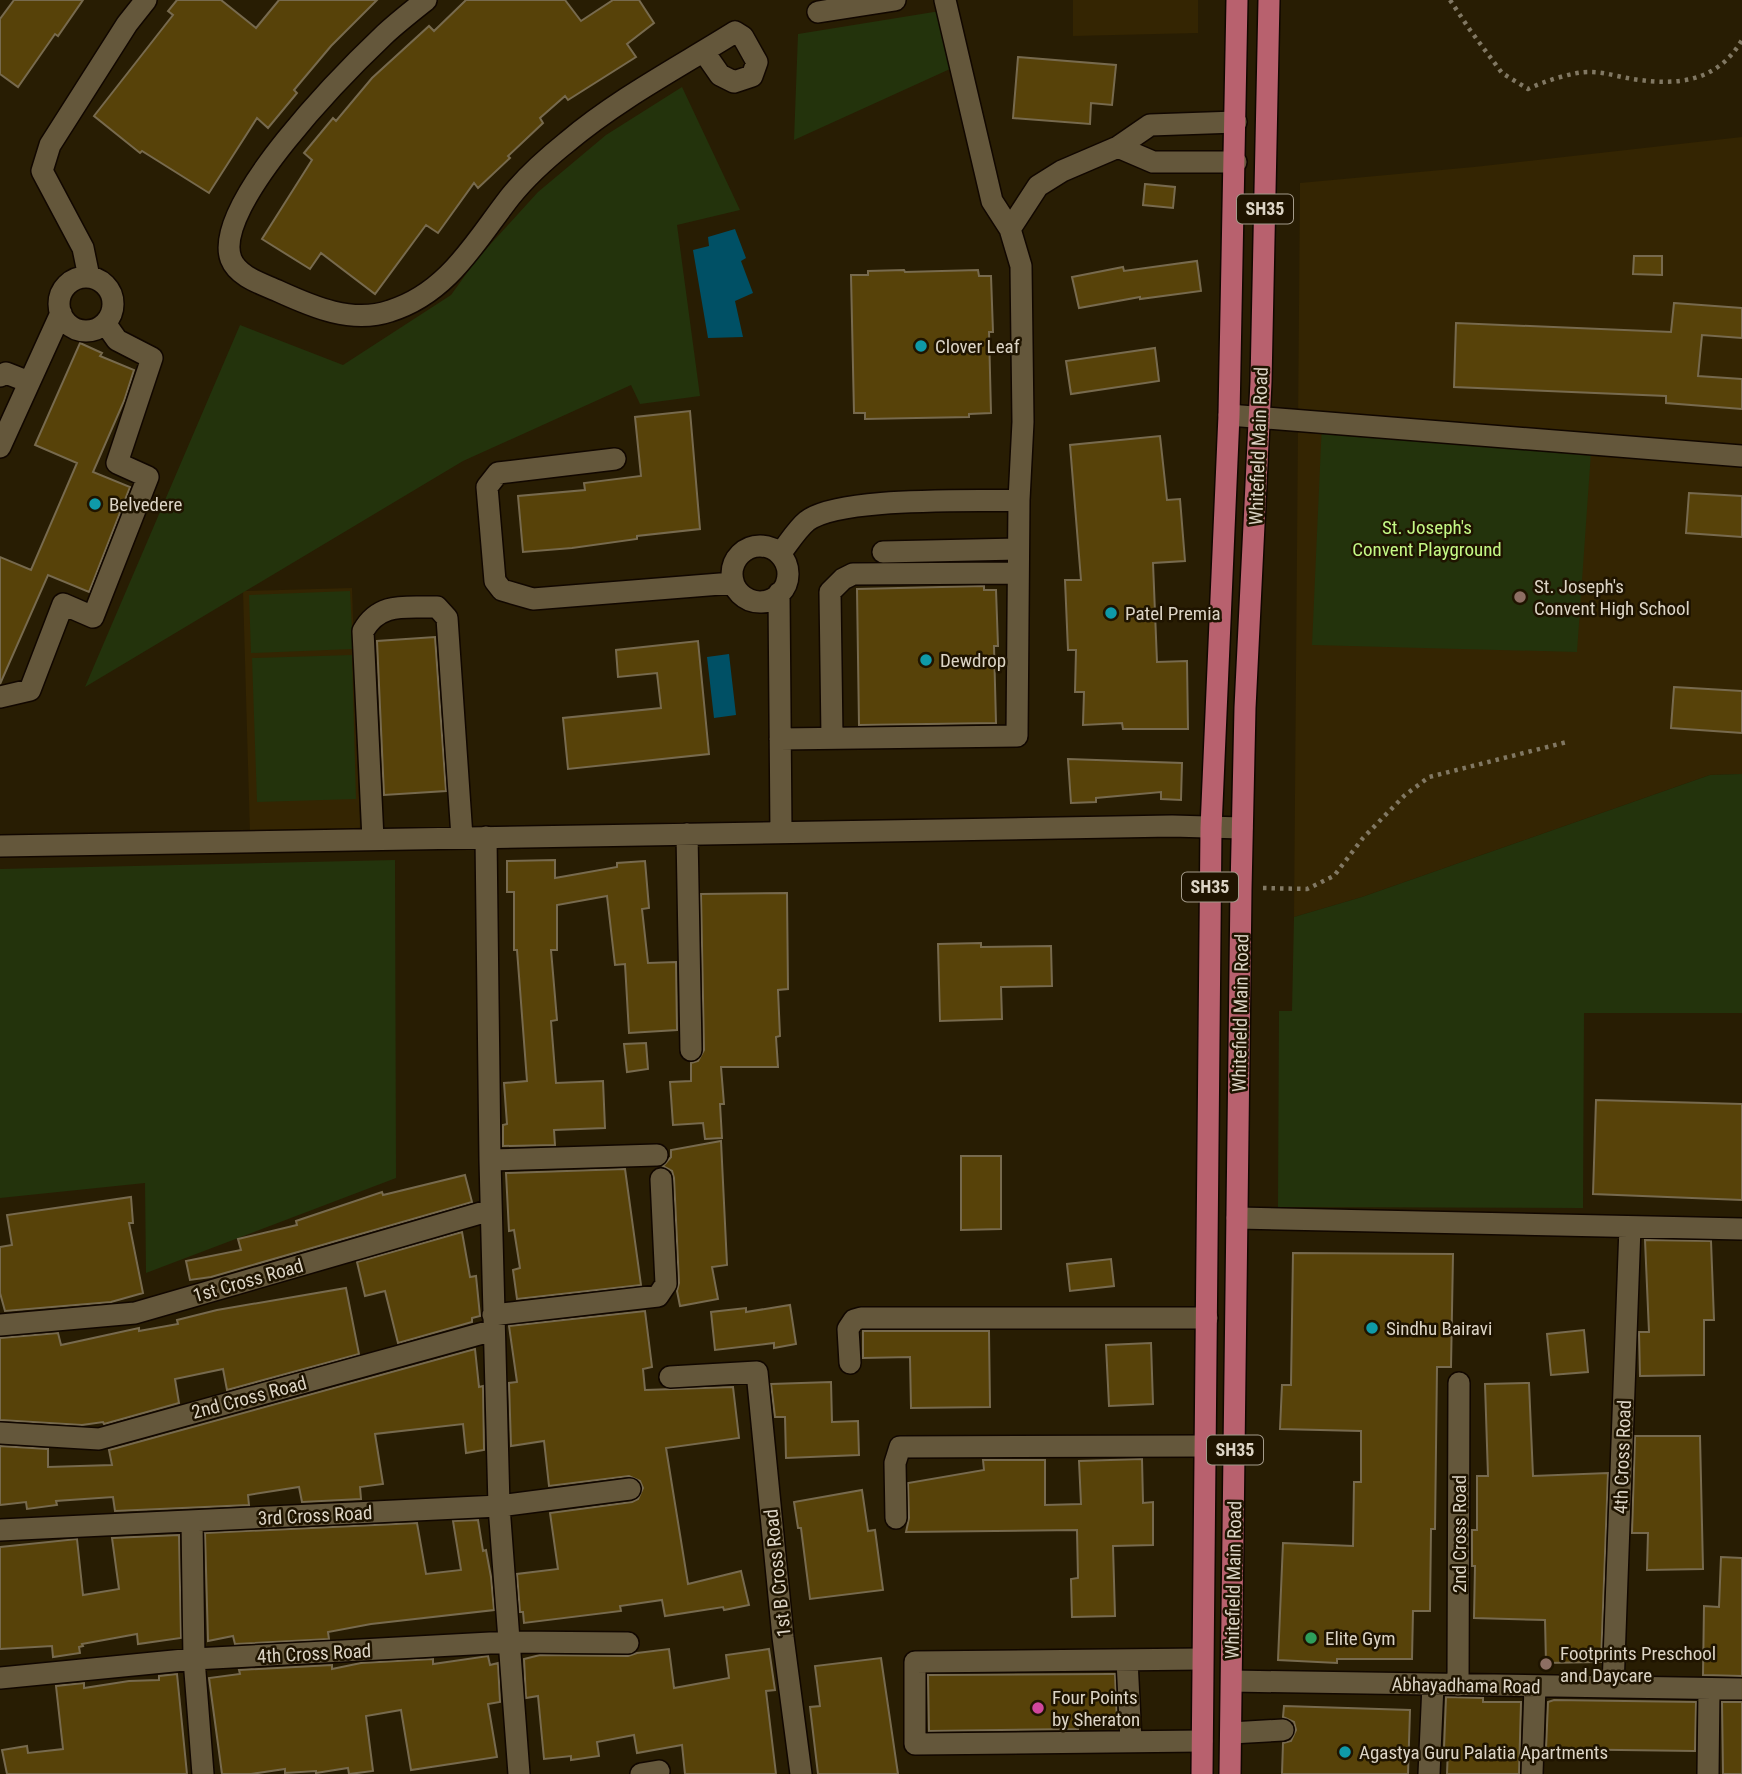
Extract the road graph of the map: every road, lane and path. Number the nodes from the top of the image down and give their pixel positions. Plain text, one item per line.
1 (146, 0) edge
2 (426, 0) edge
3 (895, 0) edge
4 (945, 0) edge
5 (1237, 0) edge
6 (1269, 0) edge
7 (1450, 0) edge
8 (818, 12) dead end
9 (1742, 40) edge
10 (704, 52) dead end
11 (1236, 122) junction
12 (1118, 148) junction
13 (1236, 162) junction
14 (1010, 229) junction
15 (89, 277) junction
16 (61, 313) junction
17 (105, 323) junction
18 (0, 376) edge
19 (29, 382) junction
20 (1229, 415) junction
21 (1260, 418) junction
22 (0, 447) edge
23 (1742, 456) edge
24 (615, 459) dead end
25 (1019, 500) junction
26 (1017, 549) junction
27 (883, 552) dead end
28 (780, 554) junction
29 (1017, 573) junction
30 (733, 583) junction
31 (779, 593) junction
32 (0, 697) edge
33 (832, 737) junction
34 (780, 739) junction
35 (1567, 742) dead end
36 (1211, 828) junction
37 (1242, 828) junction
38 (781, 832) junction
39 (687, 834) junction
40 (462, 837) junction
41 (486, 837) junction
42 (373, 839) junction
43 (0, 846) edge
44 (1241, 890) junction
45 (691, 1050) dead end
46 (657, 1155) dead end
47 (490, 1160) junction
48 (661, 1179) dead end
49 (491, 1210) junction
50 (1237, 1218) junction
51 (1630, 1227) junction
52 (1742, 1229) edge
53 (1208, 1318) junction
54 (494, 1322) junction
55 (0, 1325) edge
56 (850, 1363) dead end
57 (670, 1377) dead end
58 (1459, 1383) dead end
59 (0, 1433) edge
60 (1206, 1446) junction
61 (630, 1489) dead end
62 (499, 1506) junction
63 (896, 1518) dead end
64 (192, 1522) junction
65 (0, 1530) edge
66 (509, 1642) junction
67 (628, 1643) dead end
68 (194, 1659) junction
69 (1202, 1659) junction
70 (1127, 1660) junction
71 (0, 1678) edge
72 (1232, 1681) junction
73 (1433, 1685) junction
74 (1458, 1685) junction
75 (1535, 1686) junction
76 (1613, 1687) junction
77 (1709, 1689) junction
78 (1742, 1689) edge
79 (1283, 1730) dead end
80 (1231, 1732) junction
81 (1131, 1741) junction
82 (1202, 1741) junction
83 (203, 1774) edge
84 (519, 1774) edge
85 (801, 1774) edge
86 (1202, 1774) edge
87 (1230, 1774) edge
88 (1429, 1774) edge
89 (1532, 1774) edge
90 (1708, 1774) edge

1 - 15 street
2 - 10 street
3 - 8 street
4 - 14 street
5 - 11 main road, Whitefield Main Road / SH35
6 - 21 main road, Whitefield Main Road / SH35
7 - 9 path
11 - 12 street
11 - 13 main road, Whitefield Main Road / SH35
12 - 13 street
12 - 14 street
13 - 20 main road, Whitefield Main Road / SH35
14 - 25 street
15 - 16 street
15 - 17 street
16 - 17 street
16 - 19 street
17 - 32 street
18 - 19 street
19 - 22 street
20 - 21 street
20 - 36 main road, Whitefield Main Road / SH35
21 - 23 street
21 - 37 main road, Whitefield Main Road / SH35
24 - 30 street
25 - 26 street
25 - 28 street
26 - 27 street
26 - 29 street
28 - 30 street
28 - 31 street
29 - 33 street
29 - 33 street
30 - 31 street
31 - 34 street
33 - 34 street
34 - 38 street
35 - 44 path
36 - 37 street
36 - 38 street
36 - 53 main road, Whitefield Main Road / SH35
37 - 44 main road, Whitefield Main Road / SH35
38 - 39 street
39 - 41 street
39 - 45 street
40 - 41 street
40 - 42 street
40 - 42 street
41 - 47 street
42 - 43 street
44 - 50 main road, Whitefield Main Road / SH35
46 - 47 street
47 - 49 street
48 - 54 street, 2nd Cross Road
49 - 54 street
49 - 55 street, 1st Cross Road
50 - 51 street
50 - 72 main road, Whitefield Main Road / SH35
51 - 52 street
51 - 76 street, 4th Cross Road
53 - 56 street
53 - 60 main road, Whitefield Main Road / SH35
54 - 59 street, 2nd Cross Road
54 - 62 street
57 - 85 street, 1st B Cross Road
58 - 74 street, 2nd Cross Road
60 - 63 street
60 - 69 main road, Whitefield Main Road / SH35
61 - 62 street, 3rd Cross Road
62 - 64 street, 3rd Cross Road
62 - 66 street
64 - 65 street, 3rd Cross Road
64 - 68 street
66 - 67 street, 4th Cross Road
66 - 68 street, 4th Cross Road
66 - 84 street
68 - 71 street, 4th Cross Road
68 - 83 street
69 - 70 street
69 - 82 main road, Whitefield Main Road / SH35
70 - 81 street
70 - 81 street
72 - 73 street, Abhayadhama Road
72 - 80 main road, Whitefield Main Road / SH35
73 - 74 street, Abhayadhama Road
73 - 88 street
74 - 75 street, Abhayadhama Road
75 - 76 street, Abhayadhama Road
75 - 89 street
76 - 77 street, Abhayadhama Road
77 - 78 street, Abhayadhama Road
77 - 90 street
79 - 80 street
80 - 87 main road, Whitefield Main Road / SH35
81 - 82 street
82 - 86 main road, Whitefield Main Road / SH35

